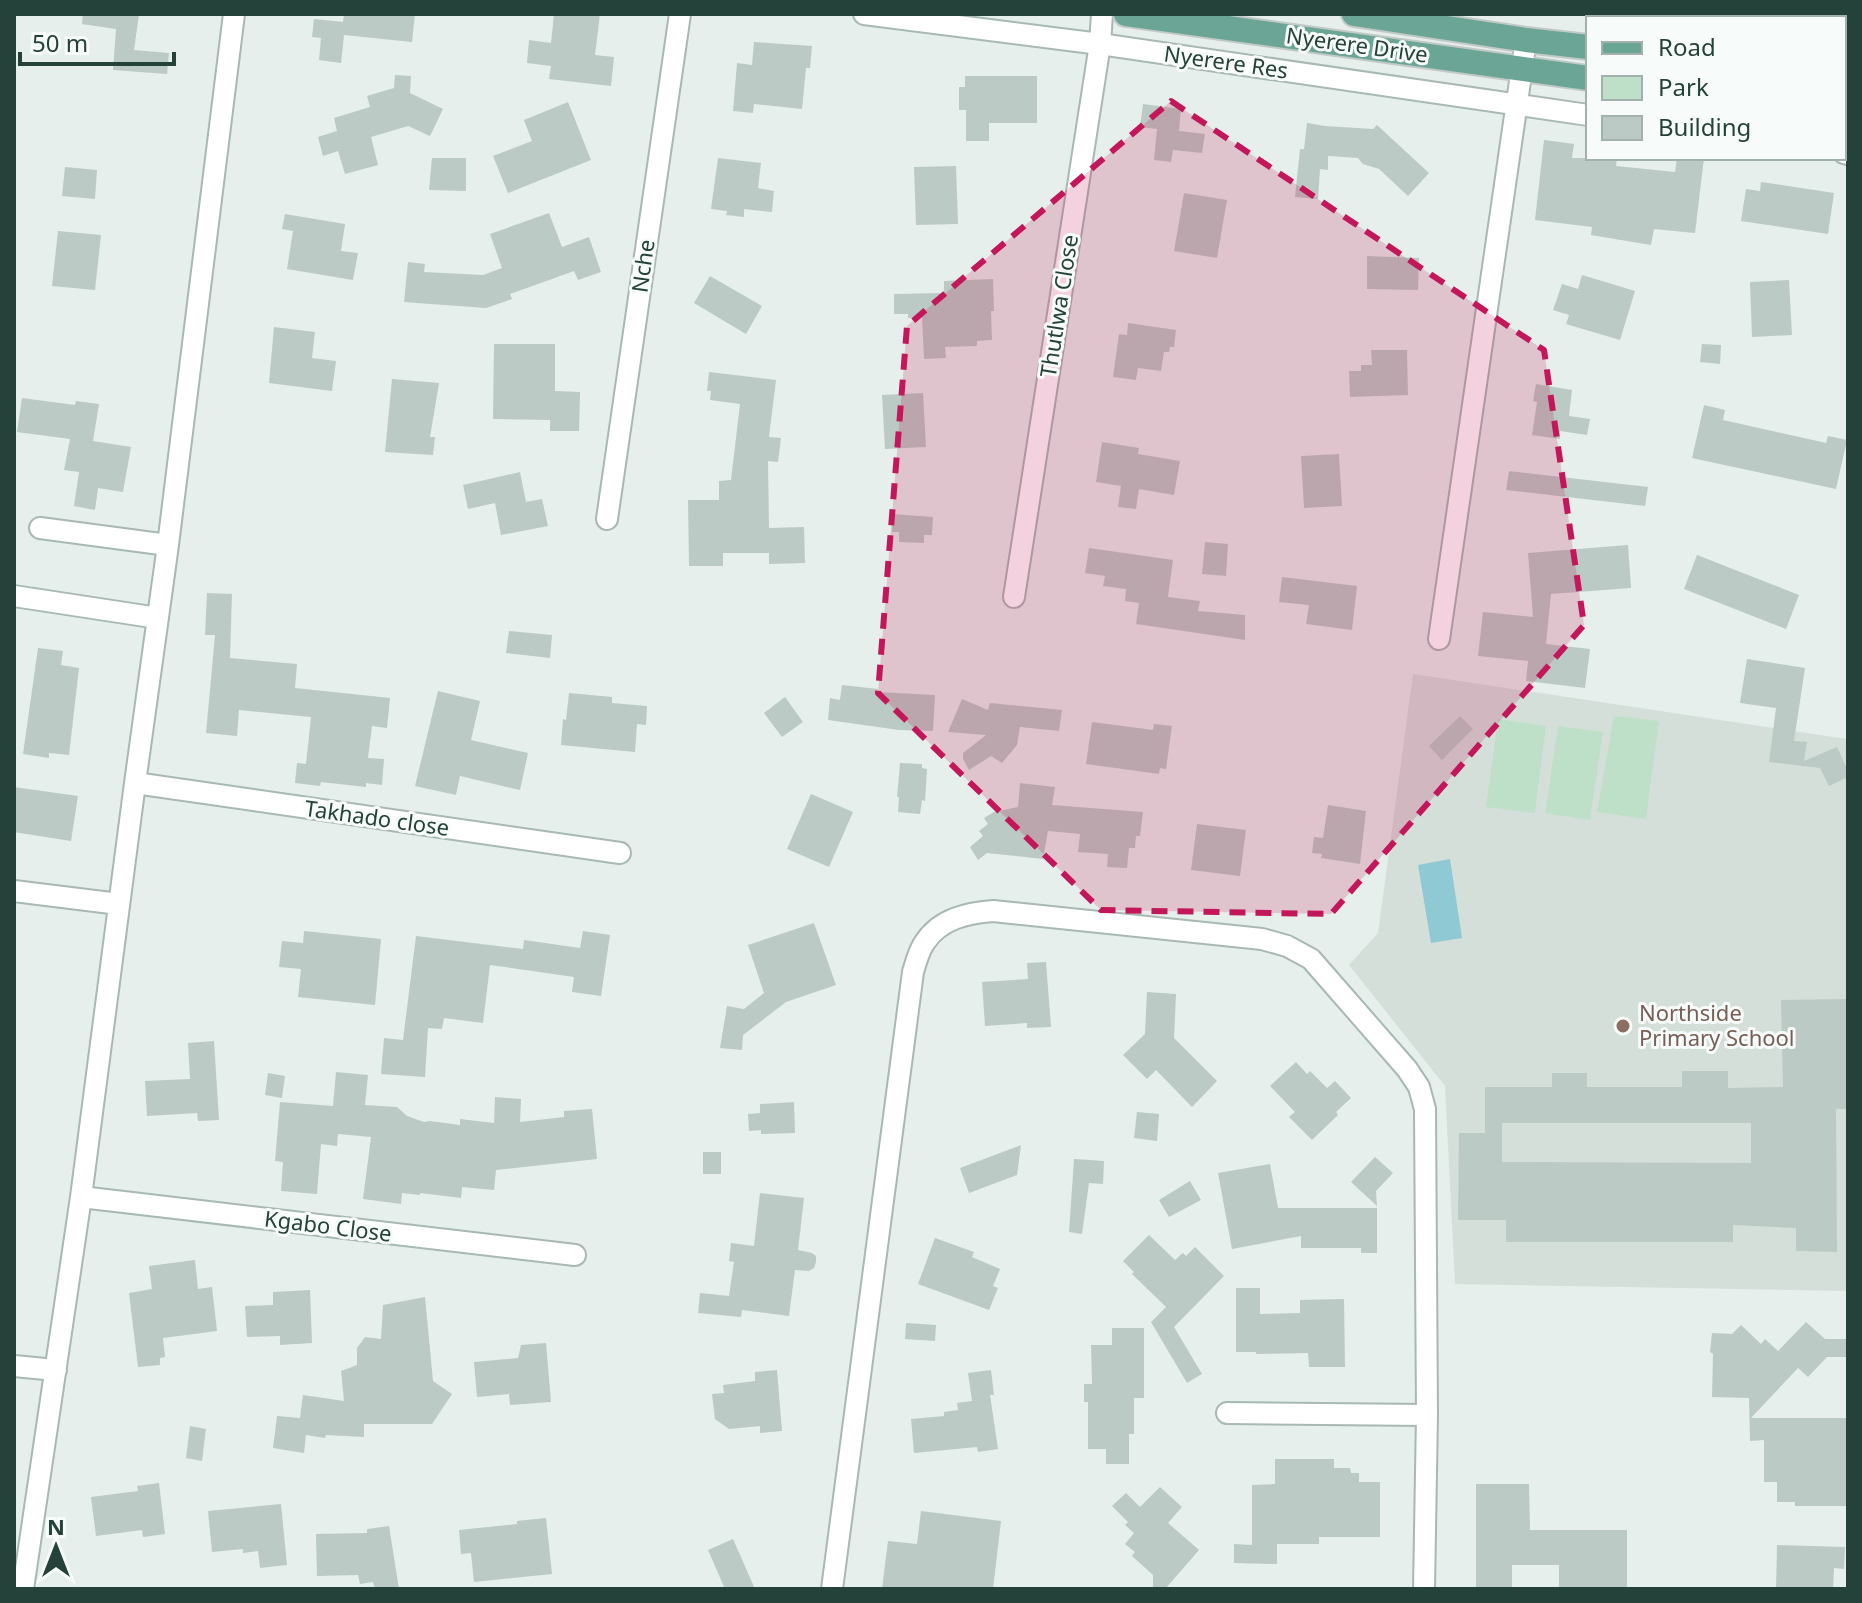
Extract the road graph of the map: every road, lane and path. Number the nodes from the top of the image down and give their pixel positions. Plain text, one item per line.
1 (234, 14) edge
2 (680, 14) edge
3 (864, 14) edge
4 (1102, 14) edge
5 (1126, 14) edge
6 (1354, 14) edge
7 (1526, 40) junction
8 (1100, 44) junction
9 (1586, 47) edge
10 (1522, 68) junction
11 (1586, 78) edge
12 (1516, 104) junction
13 (1586, 115) edge
14 (607, 519) dead end
15 (40, 528) dead end
16 (168, 545) junction
17 (14, 596) edge
18 (1014, 597) dead end
19 (158, 618) junction
20 (1439, 639) dead end
21 (135, 783) junction
22 (620, 853) dead end
23 (14, 891) edge
24 (119, 904) junction
25 (81, 1197) junction
26 (575, 1255) dead end
27 (14, 1366) edge
28 (56, 1370) junction
29 (1227, 1413) dead end
30 (1427, 1415) junction
31 (23, 1589) edge
32 (832, 1589) edge
33 (1424, 1589) edge

1 - 16 street
2 - 14 street, Nche
3 - 8 street, Nyerere Res
4 - 8 street, Thutlwa Close
5 - 10 main road, Nyerere Drive
6 - 7 main road, Nyerere Drive
7 - 9 main road, Nyerere Drive
7 - 10 street
8 - 12 street, Nyerere Res
8 - 18 street, Thutlwa Close
10 - 11 main road, Nyerere Drive
10 - 12 street
12 - 13 street, Nyerere Res
12 - 20 street
15 - 16 street
16 - 19 street
17 - 19 street
19 - 21 street
21 - 22 street, Takhado close
21 - 24 street
23 - 24 street
24 - 25 street
25 - 26 street, Kgabo Close
25 - 28 street
27 - 28 street
28 - 31 street
29 - 30 street
30 - 32 street
30 - 33 street

